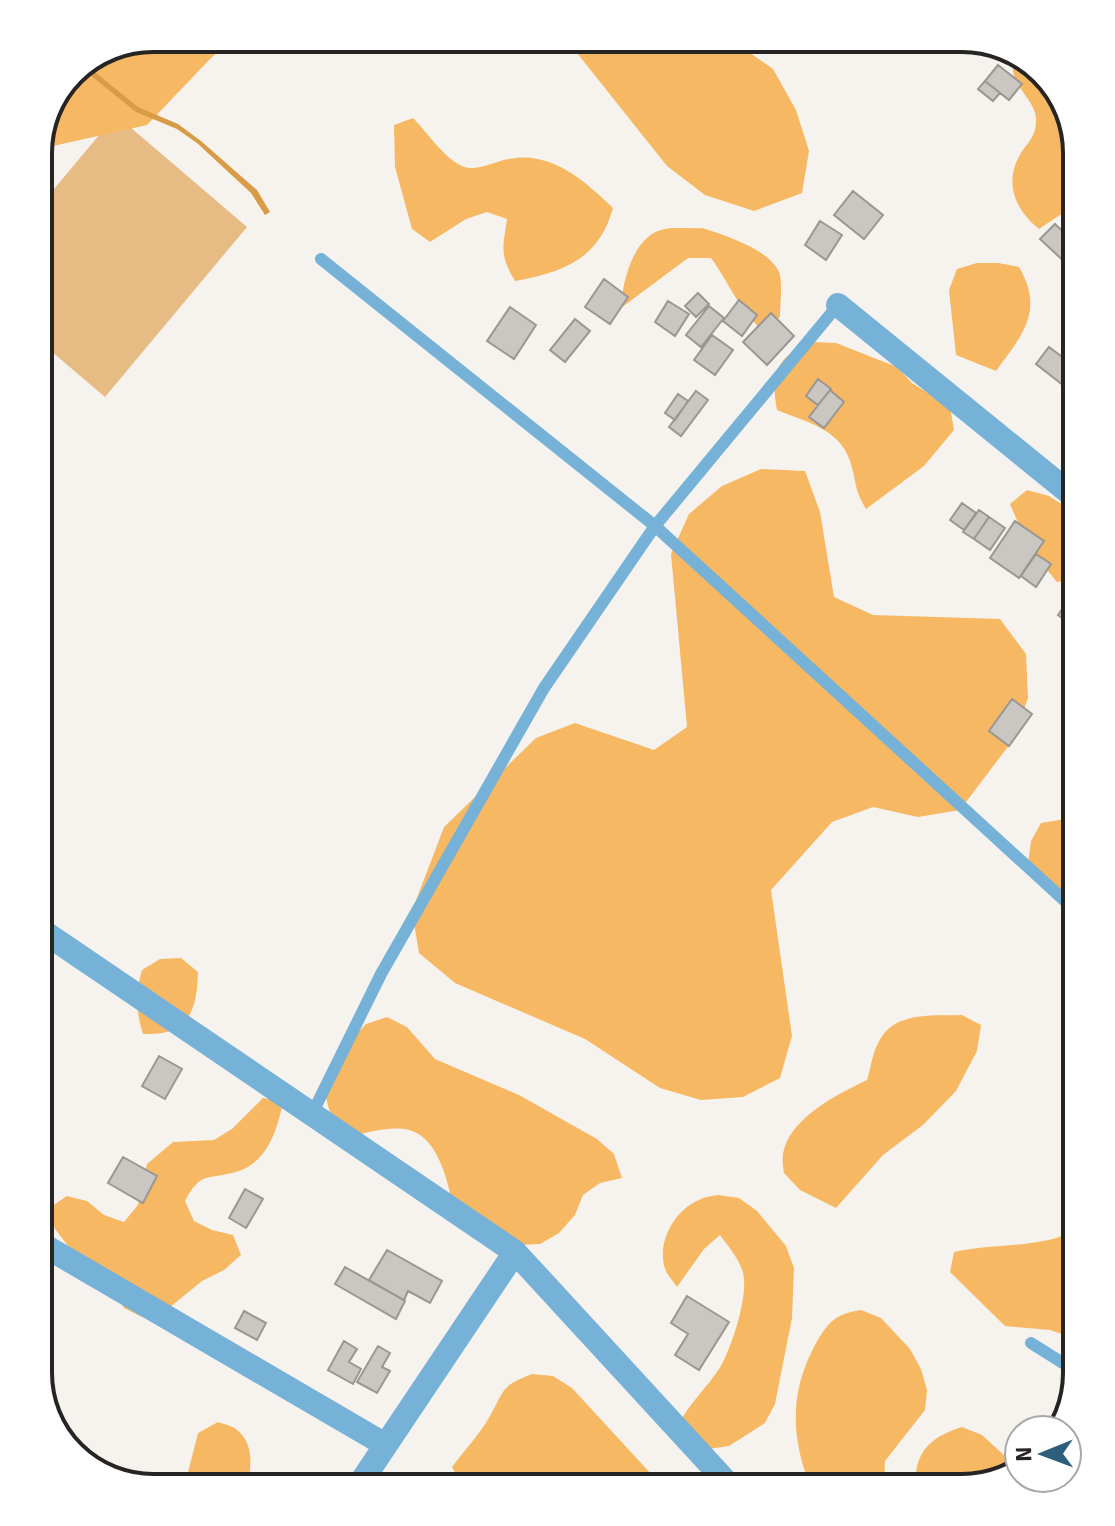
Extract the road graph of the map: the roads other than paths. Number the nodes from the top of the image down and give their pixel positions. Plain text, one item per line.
1 (321, 259) dead end
2 (838, 305) joint
3 (1063, 488) edge
4 (655, 526) junction
5 (1063, 899) edge
6 (52, 938) edge
7 (312, 1114) junction
8 (52, 1250) edge
9 (515, 1252) junction
10 (1031, 1343) dead end
11 (1063, 1363) edge
12 (384, 1444) junction
13 (366, 1474) edge
14 (719, 1474) edge

1 - 4 lane
2 - 3 street
2 - 4 lane
4 - 5 lane
4 - 7 lane
6 - 7 street
7 - 9 street
8 - 12 street
9 - 12 street
9 - 14 street
10 - 11 lane
12 - 13 street

